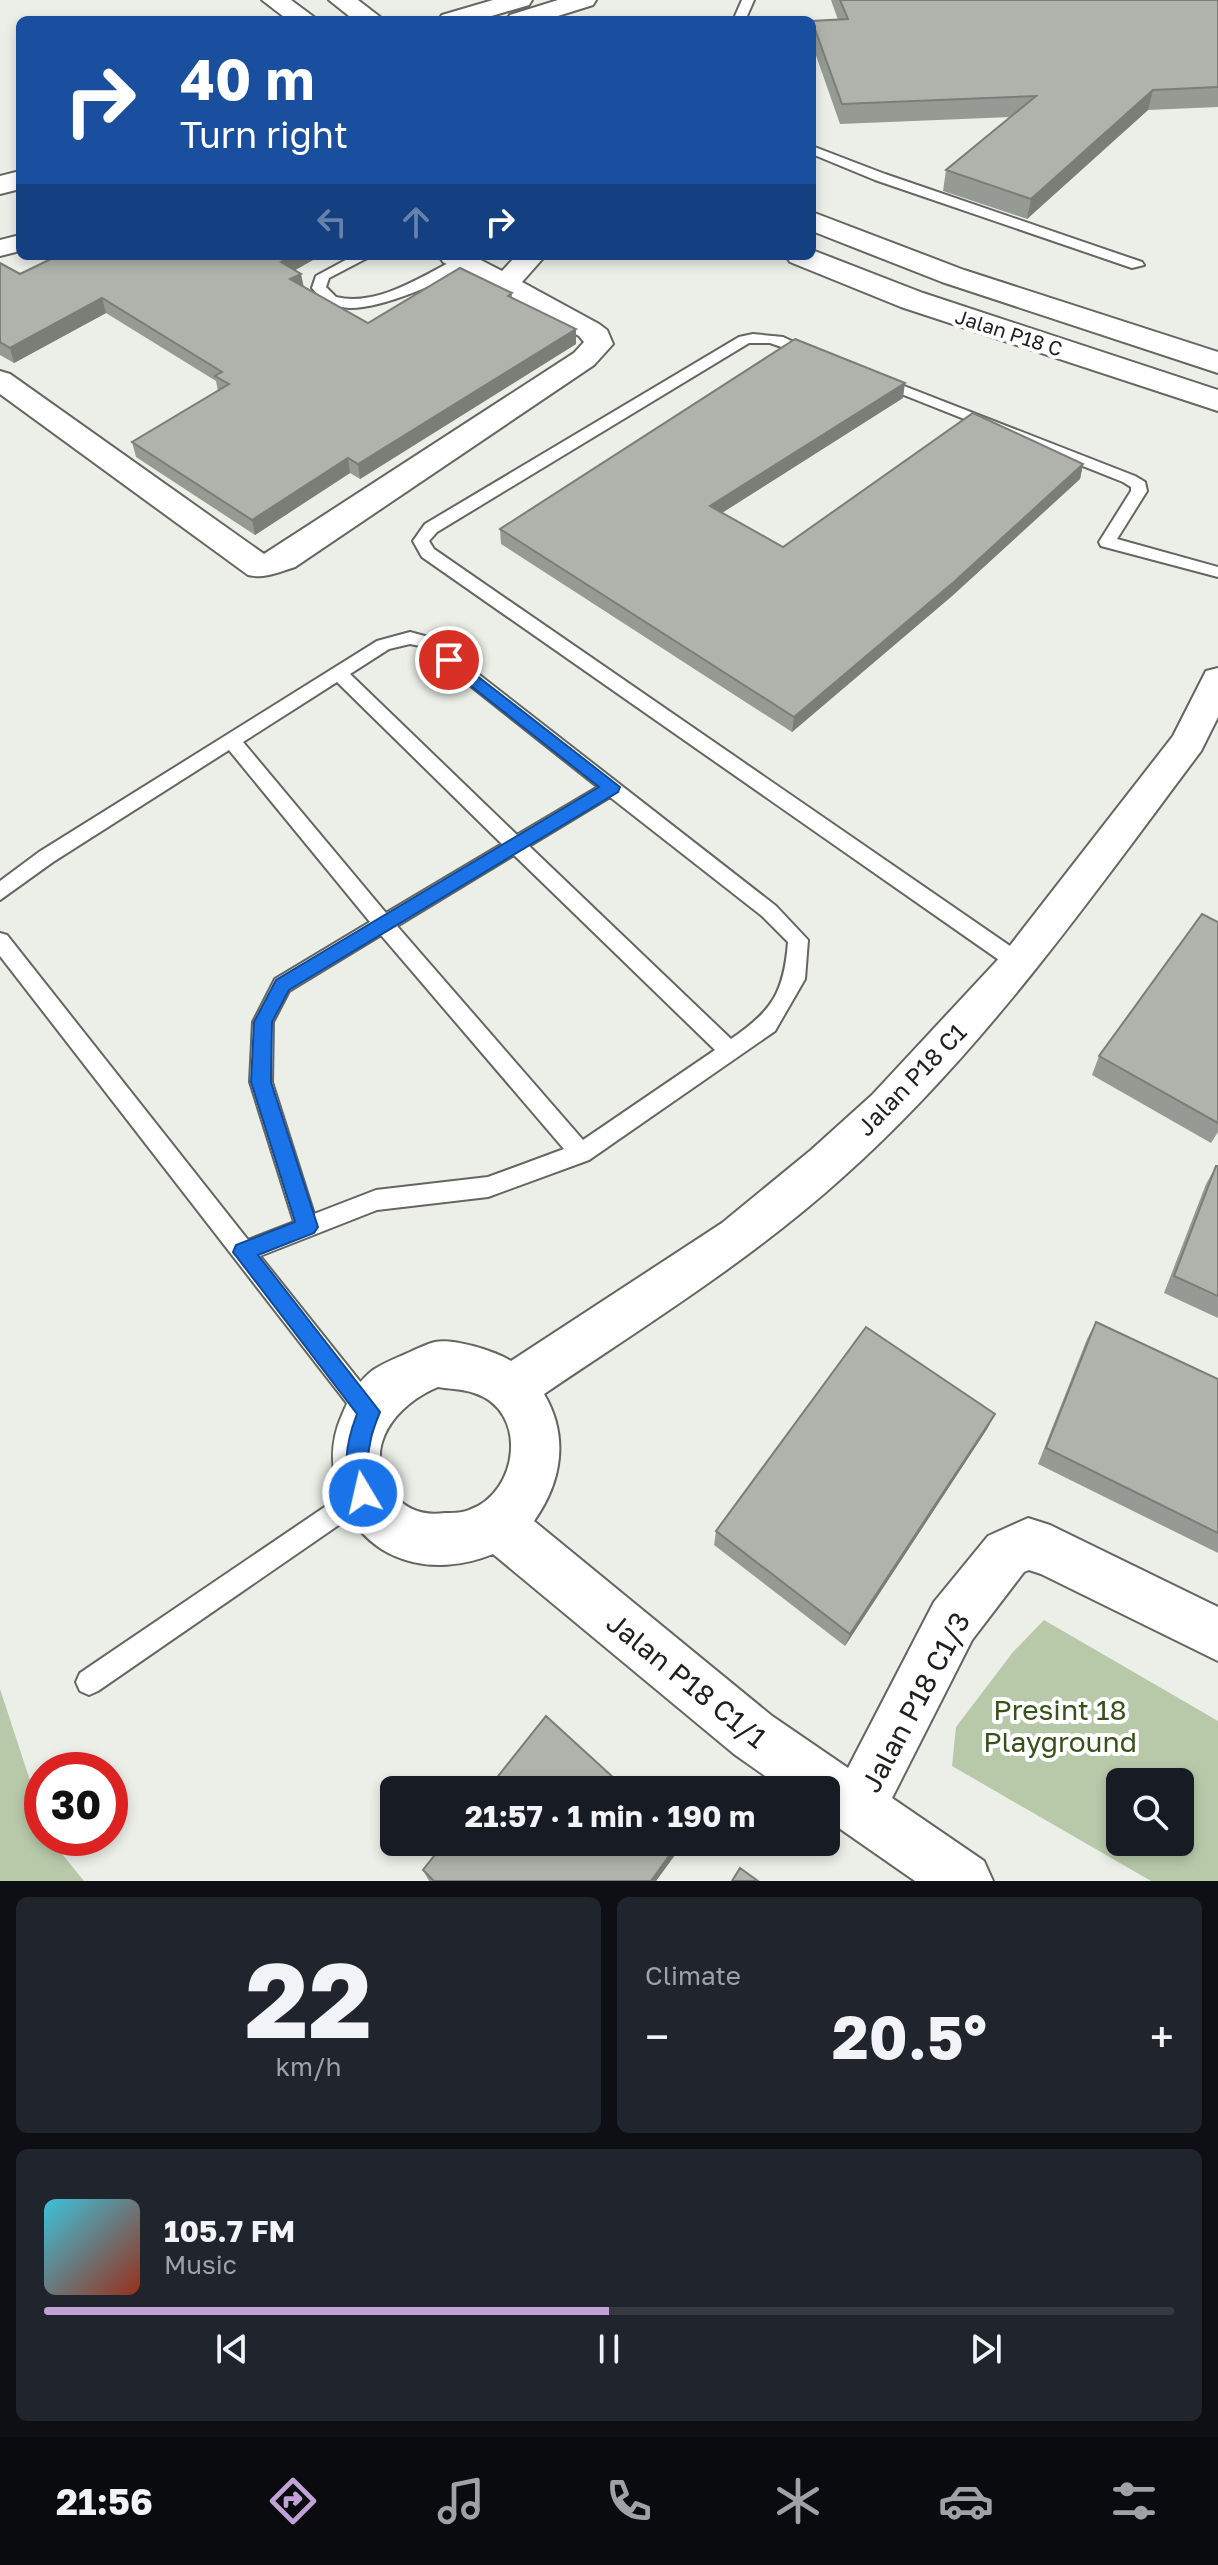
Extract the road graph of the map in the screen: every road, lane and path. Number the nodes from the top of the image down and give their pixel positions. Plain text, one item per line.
1 (274, 0) edge
2 (341, 0) edge
3 (520, 0) edge
4 (584, 0) edge
5 (299, 16) edge
6 (365, 16) edge
7 (465, 16) edge
8 (532, 16) edge
9 (816, 152) edge
10 (816, 223) edge
11 (356, 260) edge
12 (456, 260) edge
13 (460, 260) edge
14 (527, 260) edge
15 (811, 260) edge
16 (1137, 265) dead end
17 (505, 285) junction
18 (818, 356) edge
19 (1218, 363) edge
20 (863, 373) edge
21 (0, 380) edge
22 (1218, 401) edge
23 (1218, 572) edge
24 (338, 673) junction
25 (1218, 680) edge
26 (232, 741) junction
27 (612, 787) junction
28 (514, 844) junction
29 (0, 892) edge
30 (383, 924) junction
31 (0, 941) edge
32 (1019, 963) junction
33 (730, 1052) junction
34 (581, 1153) junction
35 (307, 1227) junction
36 (243, 1252) junction
37 (513, 1387) junction
38 (369, 1412) junction
39 (363, 1493) junction
40 (497, 1524) junction
41 (1218, 1635) edge
42 (89, 1682) dead end
43 (857, 1809) junction
44 (964, 1881) edge

1 - 5 street
2 - 6 street
3 - 7 street
4 - 8 street
9 - 16 lane
10 - 19 street, Jalan P18 C
11 - 12 lane
13 - 17 street
14 - 17 street
15 - 22 street, Jalan P18 C
17 - 21 street
18 - 32 lane
20 - 23 lane
24 - 26 lane
24 - 27 lane
24 - 28 lane
25 - 32 street, Jalan P18 C1
26 - 29 lane
26 - 30 lane
27 - 28 lane
27 - 33 lane
28 - 30 lane
28 - 33 lane
30 - 34 lane
30 - 35 lane
31 - 36 lane
32 - 37 street, Jalan P18 C1
33 - 34 lane
34 - 35 lane
35 - 36 lane
36 - 38 lane
37 - 38 street
37 - 40 street
38 - 39 street
39 - 40 street
39 - 42 lane
40 - 43 street, Jalan P18 C1/1
41 - 43 street, Jalan P18 C1/3
43 - 44 street, Jalan P18 C1/1

